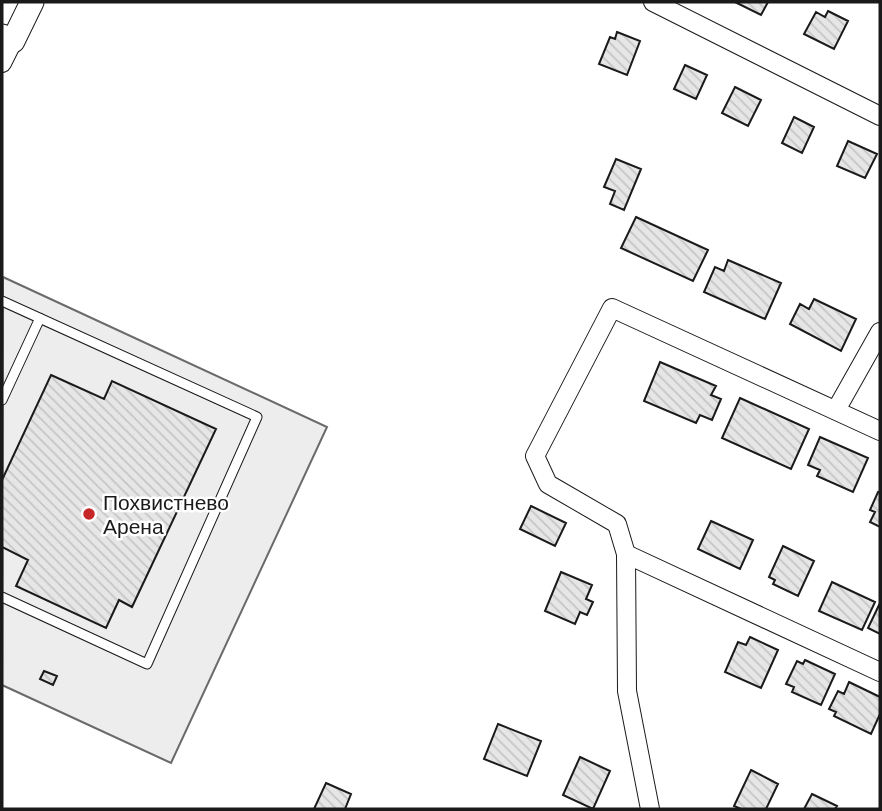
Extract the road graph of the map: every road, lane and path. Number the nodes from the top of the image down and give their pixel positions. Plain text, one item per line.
1 (32, 2) edge
2 (653, 2) edge
3 (7, 39) edge
4 (2, 64) edge
5 (880, 116) edge
6 (2, 301) edge
7 (40, 318) junction
8 (880, 332) edge
9 (2, 400) edge
10 (836, 410) junction
11 (880, 431) edge
12 (626, 554) junction
13 (2, 597) edge
14 (880, 672) edge
15 (653, 808) edge

1 - 3 street
2 - 5 street
3 - 4 street
6 - 7 lane
7 - 9 lane
7 - 13 lane
8 - 10 street
10 - 11 street
10 - 12 street
12 - 14 street
12 - 15 street

